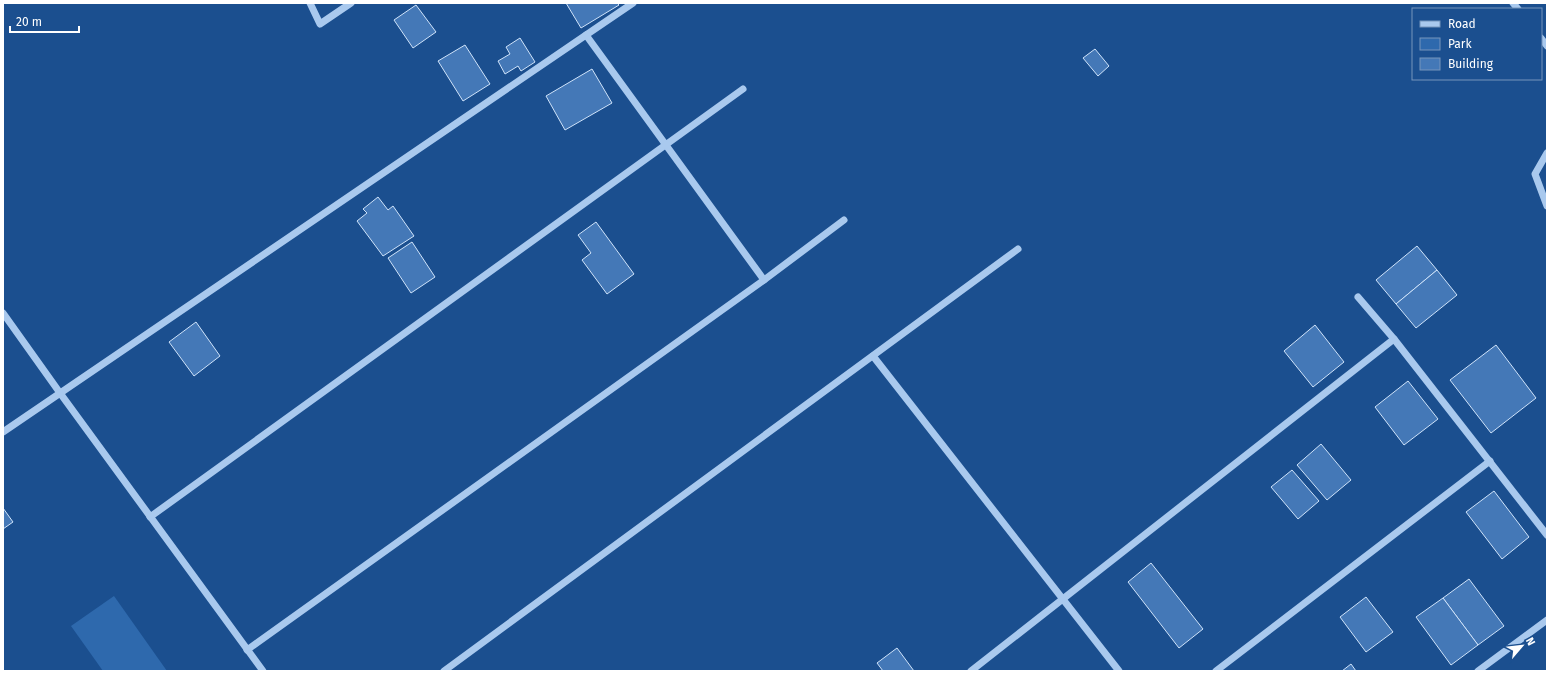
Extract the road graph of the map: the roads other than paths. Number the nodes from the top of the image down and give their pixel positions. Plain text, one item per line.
1 (310, 3) edge
2 (351, 3) edge
3 (633, 3) edge
4 (586, 35) junction
5 (743, 89) dead end
6 (666, 145) junction
7 (1547, 153) edge
8 (1547, 206) edge
9 (844, 220) dead end
10 (1018, 249) dead end
11 (764, 280) junction
12 (1358, 297) dead end
13 (3, 313) edge
14 (1394, 338) junction
15 (873, 356) junction
16 (60, 393) junction
17 (3, 432) edge
18 (1490, 462) junction
19 (150, 517) junction
20 (1547, 535) edge
21 (1062, 598) junction
22 (1547, 620) edge
23 (247, 650) junction
24 (263, 671) edge
25 (444, 671) edge
26 (971, 671) edge
27 (1119, 671) edge
28 (1216, 671) edge
29 (1478, 671) edge

1 - 2 street
3 - 4 street
4 - 6 street
4 - 16 street
5 - 6 street
6 - 11 street
6 - 19 street
7 - 8 street
9 - 11 street
10 - 15 street
11 - 23 street
12 - 14 street
13 - 16 street
14 - 18 street
14 - 21 street
15 - 21 street
15 - 25 street
16 - 17 street
16 - 19 street
18 - 20 street
18 - 28 street
19 - 23 street
21 - 26 street
21 - 27 street
22 - 29 street
23 - 24 street

